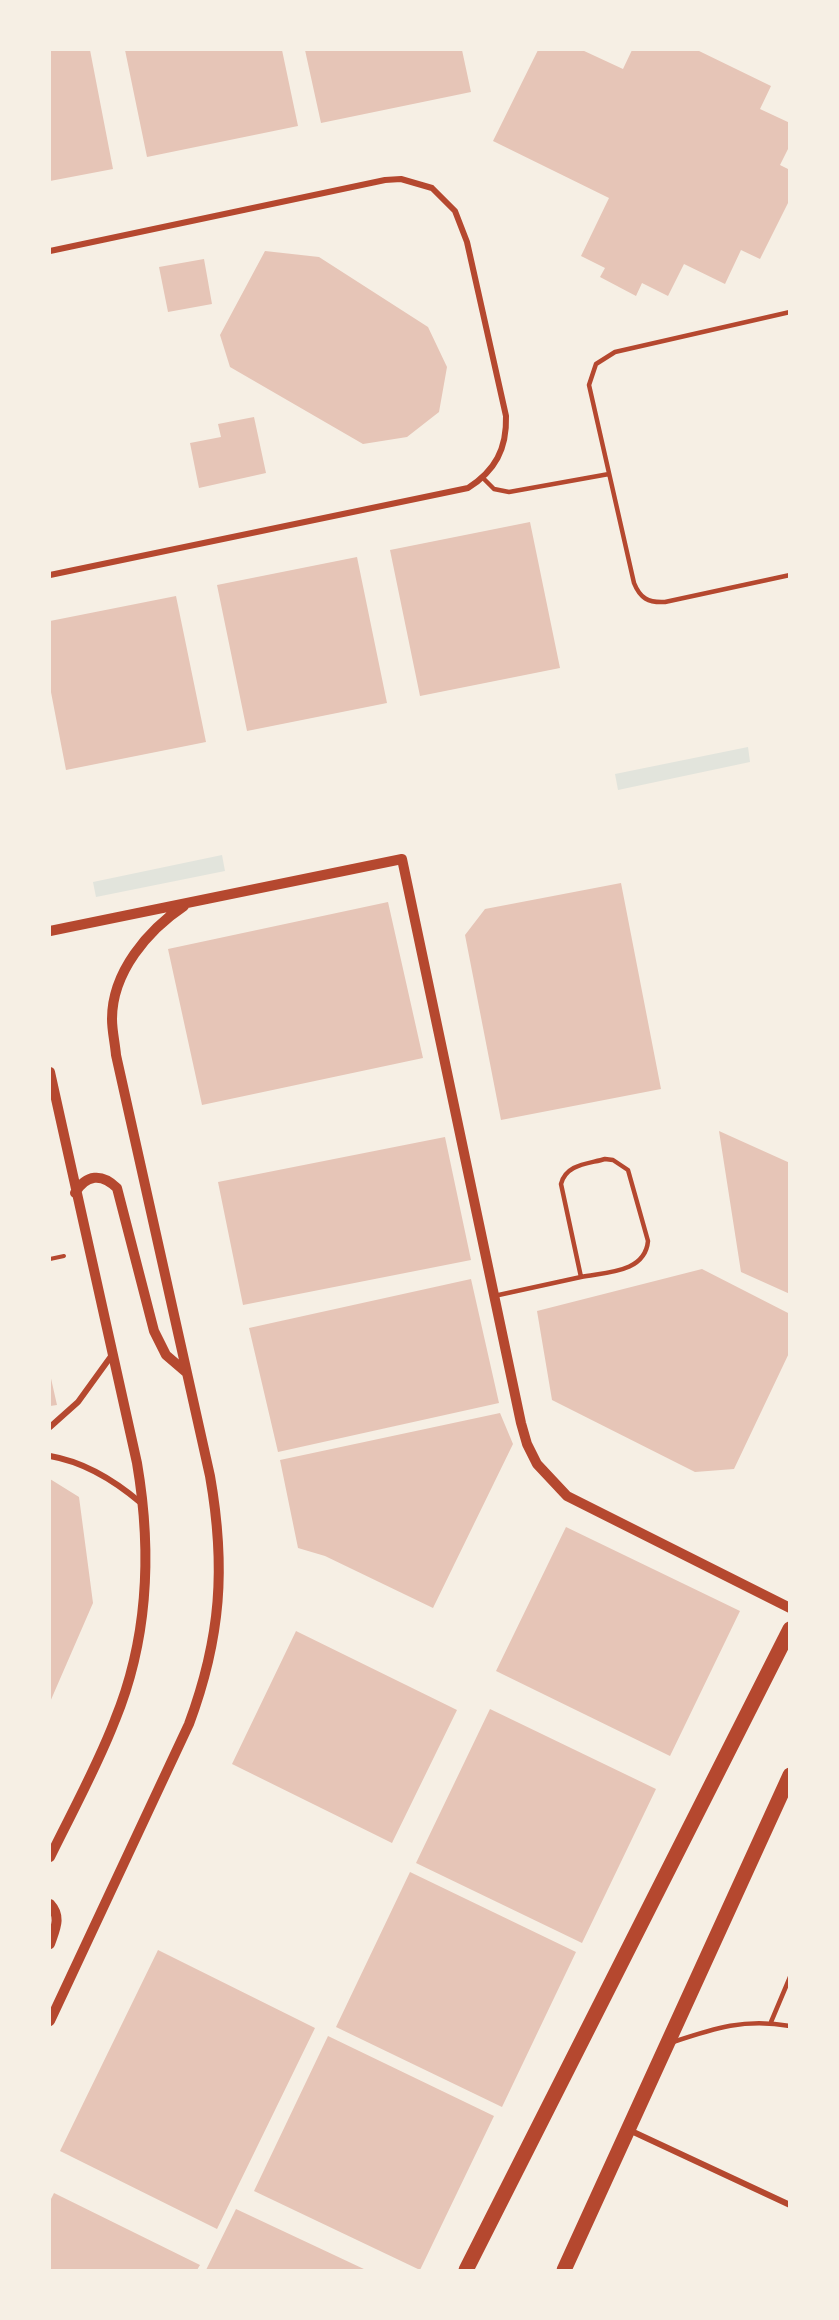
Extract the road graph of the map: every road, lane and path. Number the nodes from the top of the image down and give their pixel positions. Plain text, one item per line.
1 (50, 251) edge
2 (789, 312) edge
3 (609, 474) junction
4 (483, 478) junction
5 (50, 575) edge
6 (789, 575) edge
7 (190, 902) junction
8 (50, 931) edge
9 (50, 1072) edge
10 (75, 1193) junction
11 (581, 1277) junction
12 (494, 1296) junction
13 (113, 1354) junction
14 (187, 1373) junction
15 (50, 1427) edge
16 (50, 1456) edge
17 (145, 1506) junction
18 (789, 1608) edge
19 (789, 1629) edge
20 (789, 1775) edge
21 (50, 1857) edge
22 (50, 1904) edge
23 (50, 1944) edge
24 (789, 1977) edge
25 (50, 2021) edge
26 (771, 2022) junction
27 (789, 2026) edge
28 (665, 2045) junction
29 (627, 2129) junction
30 (789, 2205) edge
31 (466, 2271) edge
32 (564, 2271) edge

1 - 4 street
2 - 3 lane
3 - 4 lane
3 - 6 lane
4 - 5 street
7 - 8 street
7 - 12 street
7 - 14 street
9 - 10 street
10 - 13 street
10 - 14 street
11 - 11 lane
11 - 12 lane
12 - 18 street
13 - 15 street
13 - 17 street
14 - 25 street
16 - 17 street
17 - 21 street
19 - 31 main road
20 - 28 main road
22 - 23 street
24 - 26 lane
26 - 27 lane
26 - 28 lane
28 - 29 main road
29 - 30 street
29 - 32 main road

